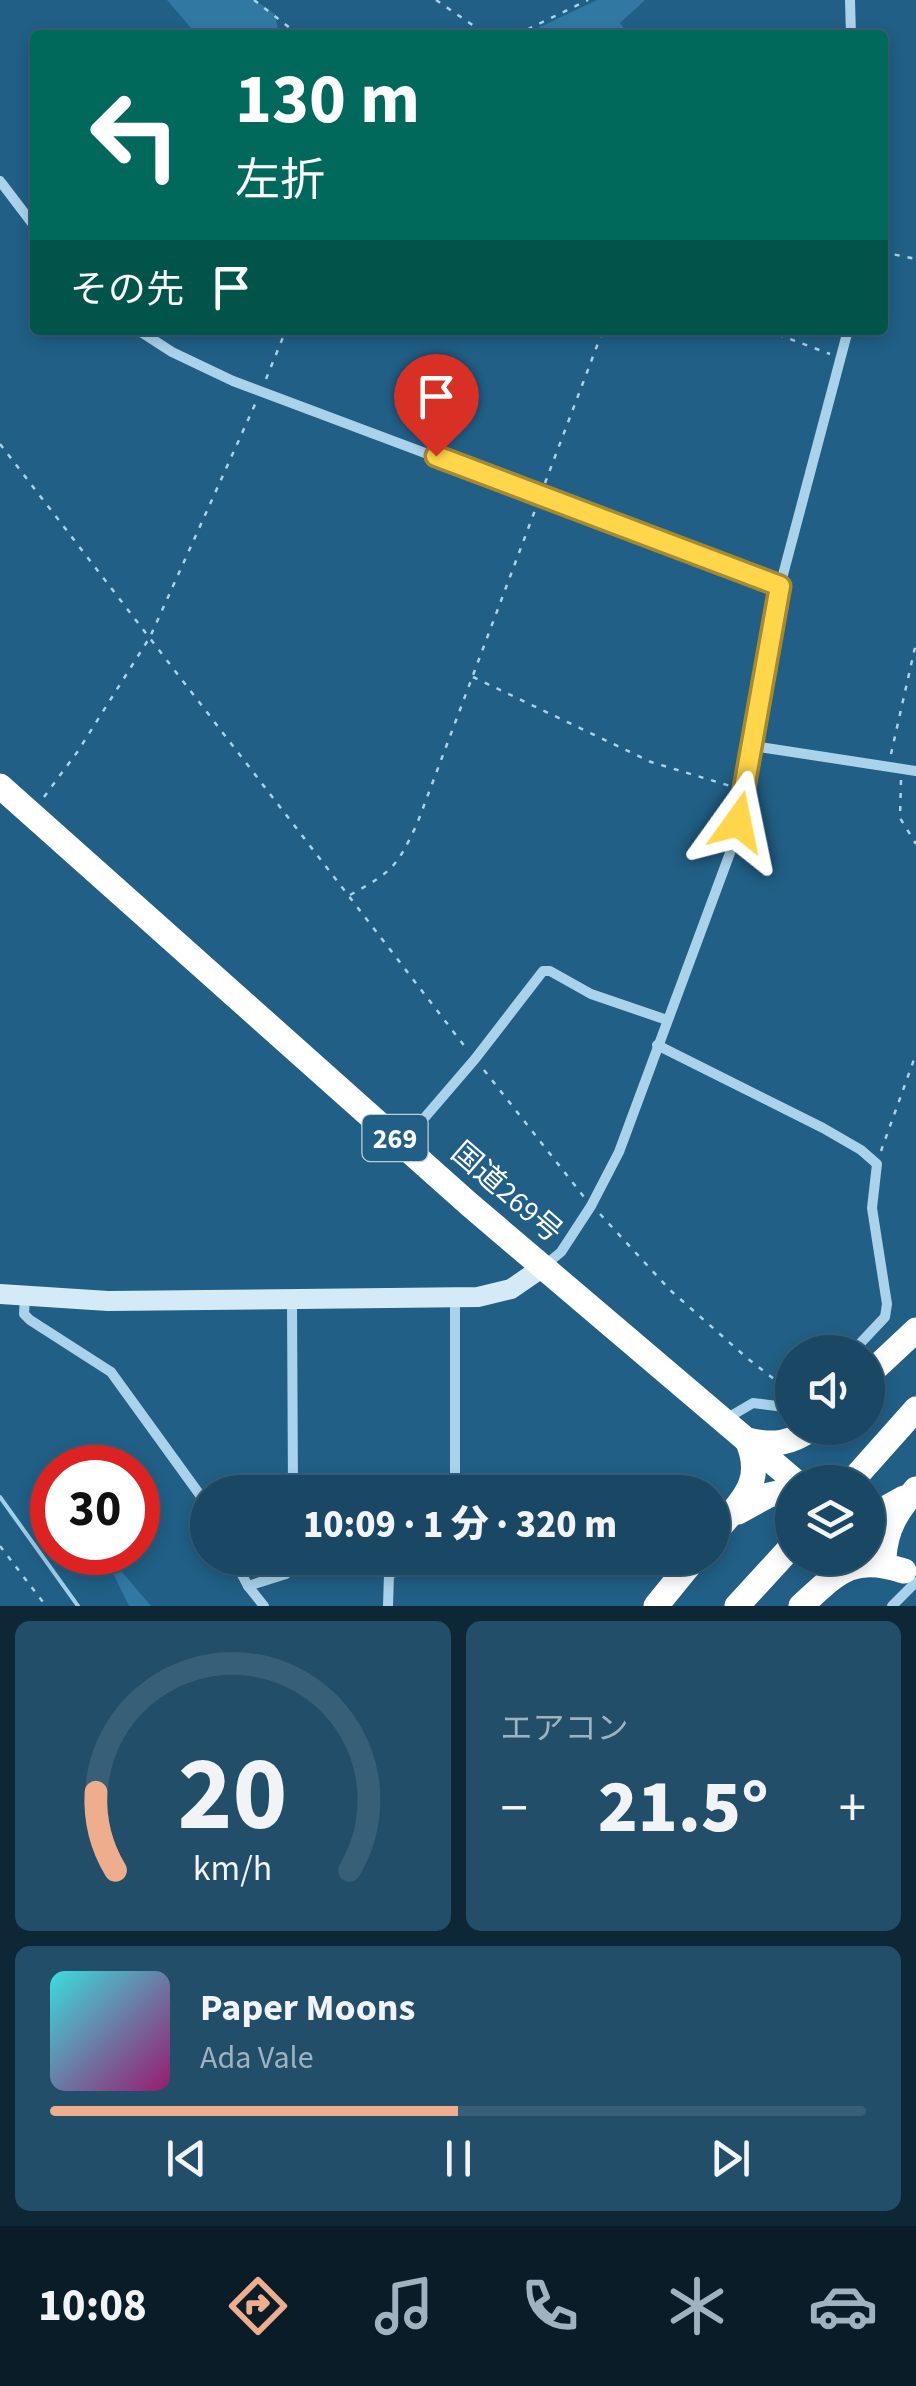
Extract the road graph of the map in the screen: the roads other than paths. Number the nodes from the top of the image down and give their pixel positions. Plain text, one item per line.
1 (850, 0) edge
2 (851, 30) edge
3 (0, 182) edge
4 (30, 221) edge
5 (146, 335) edge
6 (847, 335) edge
7 (780, 586) junction
8 (754, 746) junction
9 (916, 771) edge
10 (1, 788) edge
11 (667, 1020) junction
12 (657, 1045) junction
13 (402, 1144) junction
14 (544, 1267) junction
15 (0, 1294) edge
16 (25, 1297) junction
17 (455, 1298) junction
18 (292, 1299) junction
19 (916, 1330) edge
20 (868, 1335) edge
21 (885, 1359) edge
22 (775, 1406) edge
23 (916, 1410) edge
24 (723, 1421) junction
25 (747, 1440) junction
26 (775, 1443) edge
27 (776, 1465) edge
28 (867, 1465) edge
29 (293, 1475) edge
30 (455, 1475) edge
31 (190, 1481) edge
32 (914, 1490) edge
33 (775, 1493) edge
34 (885, 1508) edge
35 (730, 1514) edge
36 (730, 1521) edge
37 (775, 1565) edge
38 (898, 1567) edge
39 (242, 1575) edge
40 (283, 1575) edge
41 (389, 1575) edge
42 (682, 1575) edge
43 (824, 1575) edge
44 (248, 1586) junction
45 (806, 1601) edge
46 (264, 1606) edge
47 (388, 1606) edge
48 (656, 1606) edge
49 (737, 1606) edge
50 (892, 1606) edge

1 - 2 street
3 - 4 street
5 - 7 street
6 - 7 street
7 - 8 street
8 - 9 street
8 - 11 street
10 - 13 highway, 国道269号 / 269
11 - 12 street
11 - 13 street
12 - 14 street
12 - 20 street
13 - 14 highway, 国道269号 / 269
14 - 17 street
14 - 24 highway, 国道269号 / 269
15 - 16 street
16 - 18 street
16 - 31 street
17 - 18 street
17 - 30 street
18 - 29 street
19 - 21 highway
22 - 24 street
23 - 28 highway
24 - 25 highway, 国道269号 / 269
25 - 26 highway
25 - 27 highway, 国道269号 / 269
25 - 35 highway
32 - 34 highway
32 - 38 highway
33 - 36 highway
37 - 49 highway
38 - 45 highway
38 - 50 street
39 - 44 street
40 - 44 street
41 - 47 street
42 - 48 highway
43 - 45 highway
44 - 46 street

